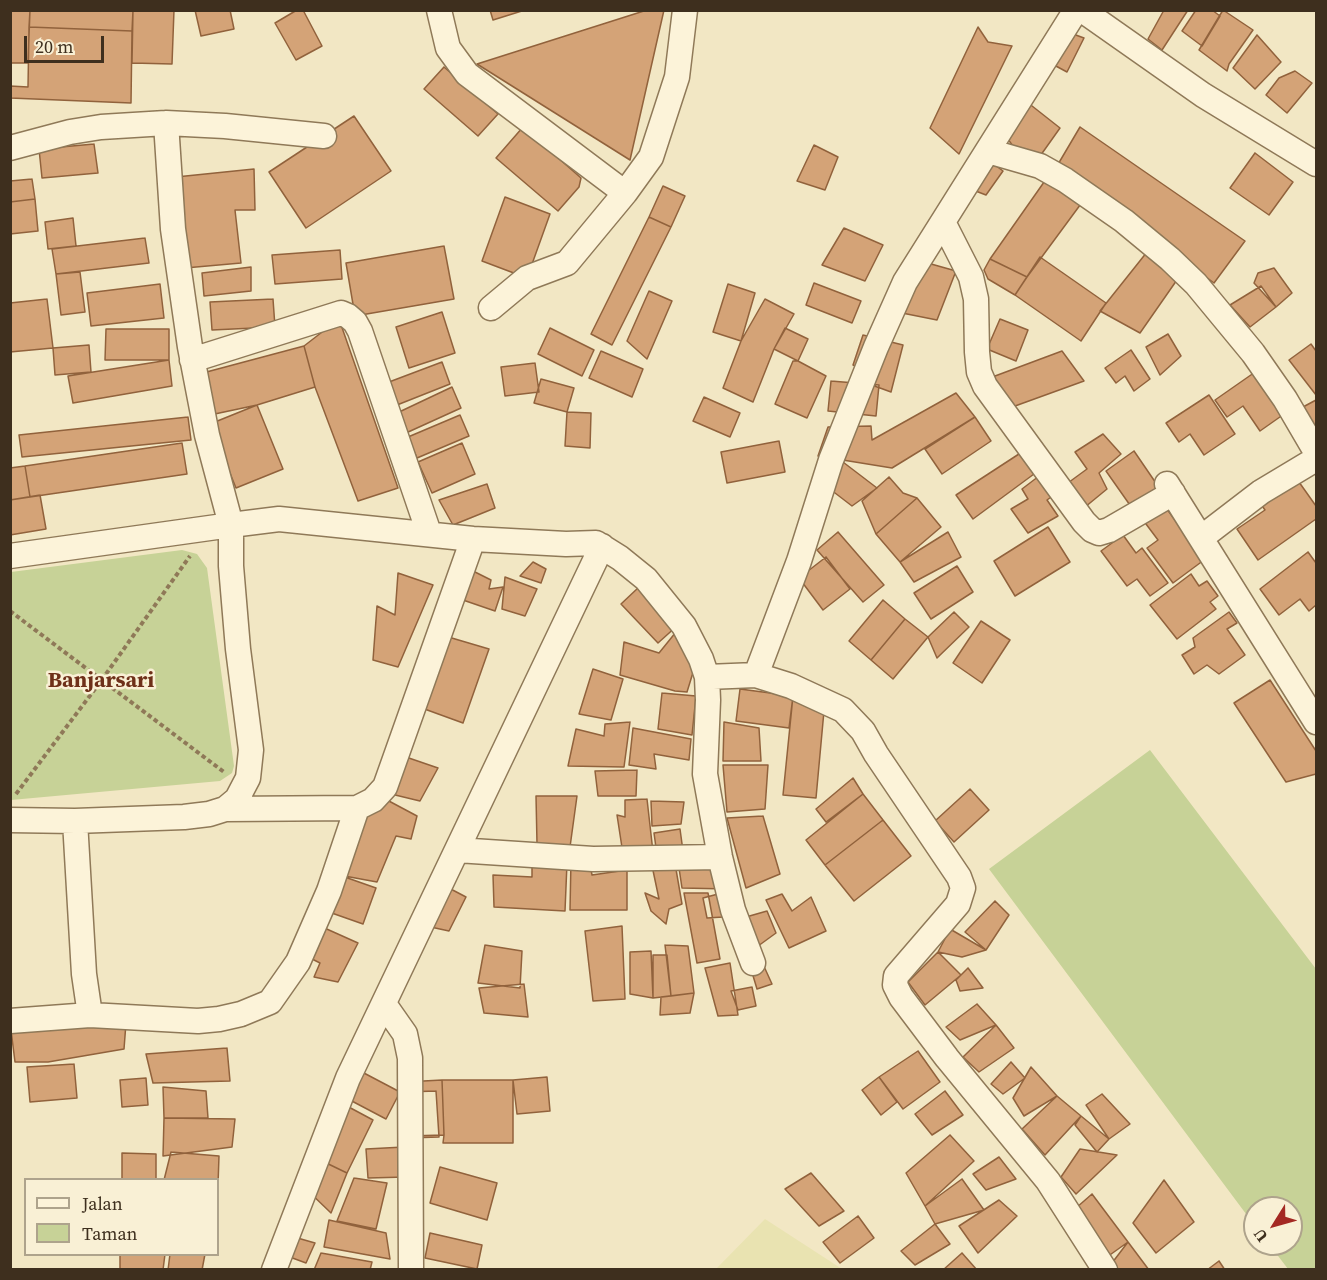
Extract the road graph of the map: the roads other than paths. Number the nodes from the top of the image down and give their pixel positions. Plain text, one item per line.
1 (440, 10) edge
2 (685, 10) edge
3 (1076, 10) edge
4 (1082, 10) edge
5 (165, 123) junction
6 (324, 136) dead end
7 (10, 148) edge
8 (988, 151) junction
9 (1317, 164) edge
10 (626, 193) junction
11 (943, 222) junction
12 (491, 308) dead end
13 (192, 360) junction
14 (1317, 452) edge
15 (1317, 459) edge
16 (220, 527) junction
17 (429, 533) junction
18 (1201, 538) junction
19 (473, 539) junction
20 (602, 546) junction
21 (10, 556) edge
22 (756, 675) junction
23 (707, 678) junction
24 (1317, 722) edge
25 (357, 808) junction
26 (225, 809) junction
27 (10, 820) edge
28 (75, 821) junction
29 (457, 850) junction
30 (720, 856) junction
31 (753, 963) dead end
32 (384, 1004) junction
33 (90, 1015) junction
34 (10, 1021) edge
35 (273, 1269) edge
36 (411, 1269) edge
37 (1106, 1269) edge

1 - 10 street
2 - 10 street
3 - 8 street
4 - 9 street
5 - 6 street
5 - 7 street
5 - 13 street
8 - 11 street
8 - 14 street
10 - 12 street
11 - 18 street
11 - 22 street
13 - 16 street
13 - 17 street
15 - 18 street
16 - 17 street
16 - 21 street
16 - 26 street
17 - 19 street
18 - 24 street
19 - 20 street
19 - 25 street
20 - 23 street
20 - 29 street
22 - 23 street
22 - 37 street
23 - 30 street
25 - 26 street
25 - 33 street
26 - 28 street
27 - 28 street
28 - 33 street
29 - 30 street
29 - 32 street
30 - 31 street
32 - 35 street
32 - 36 street
33 - 34 street

